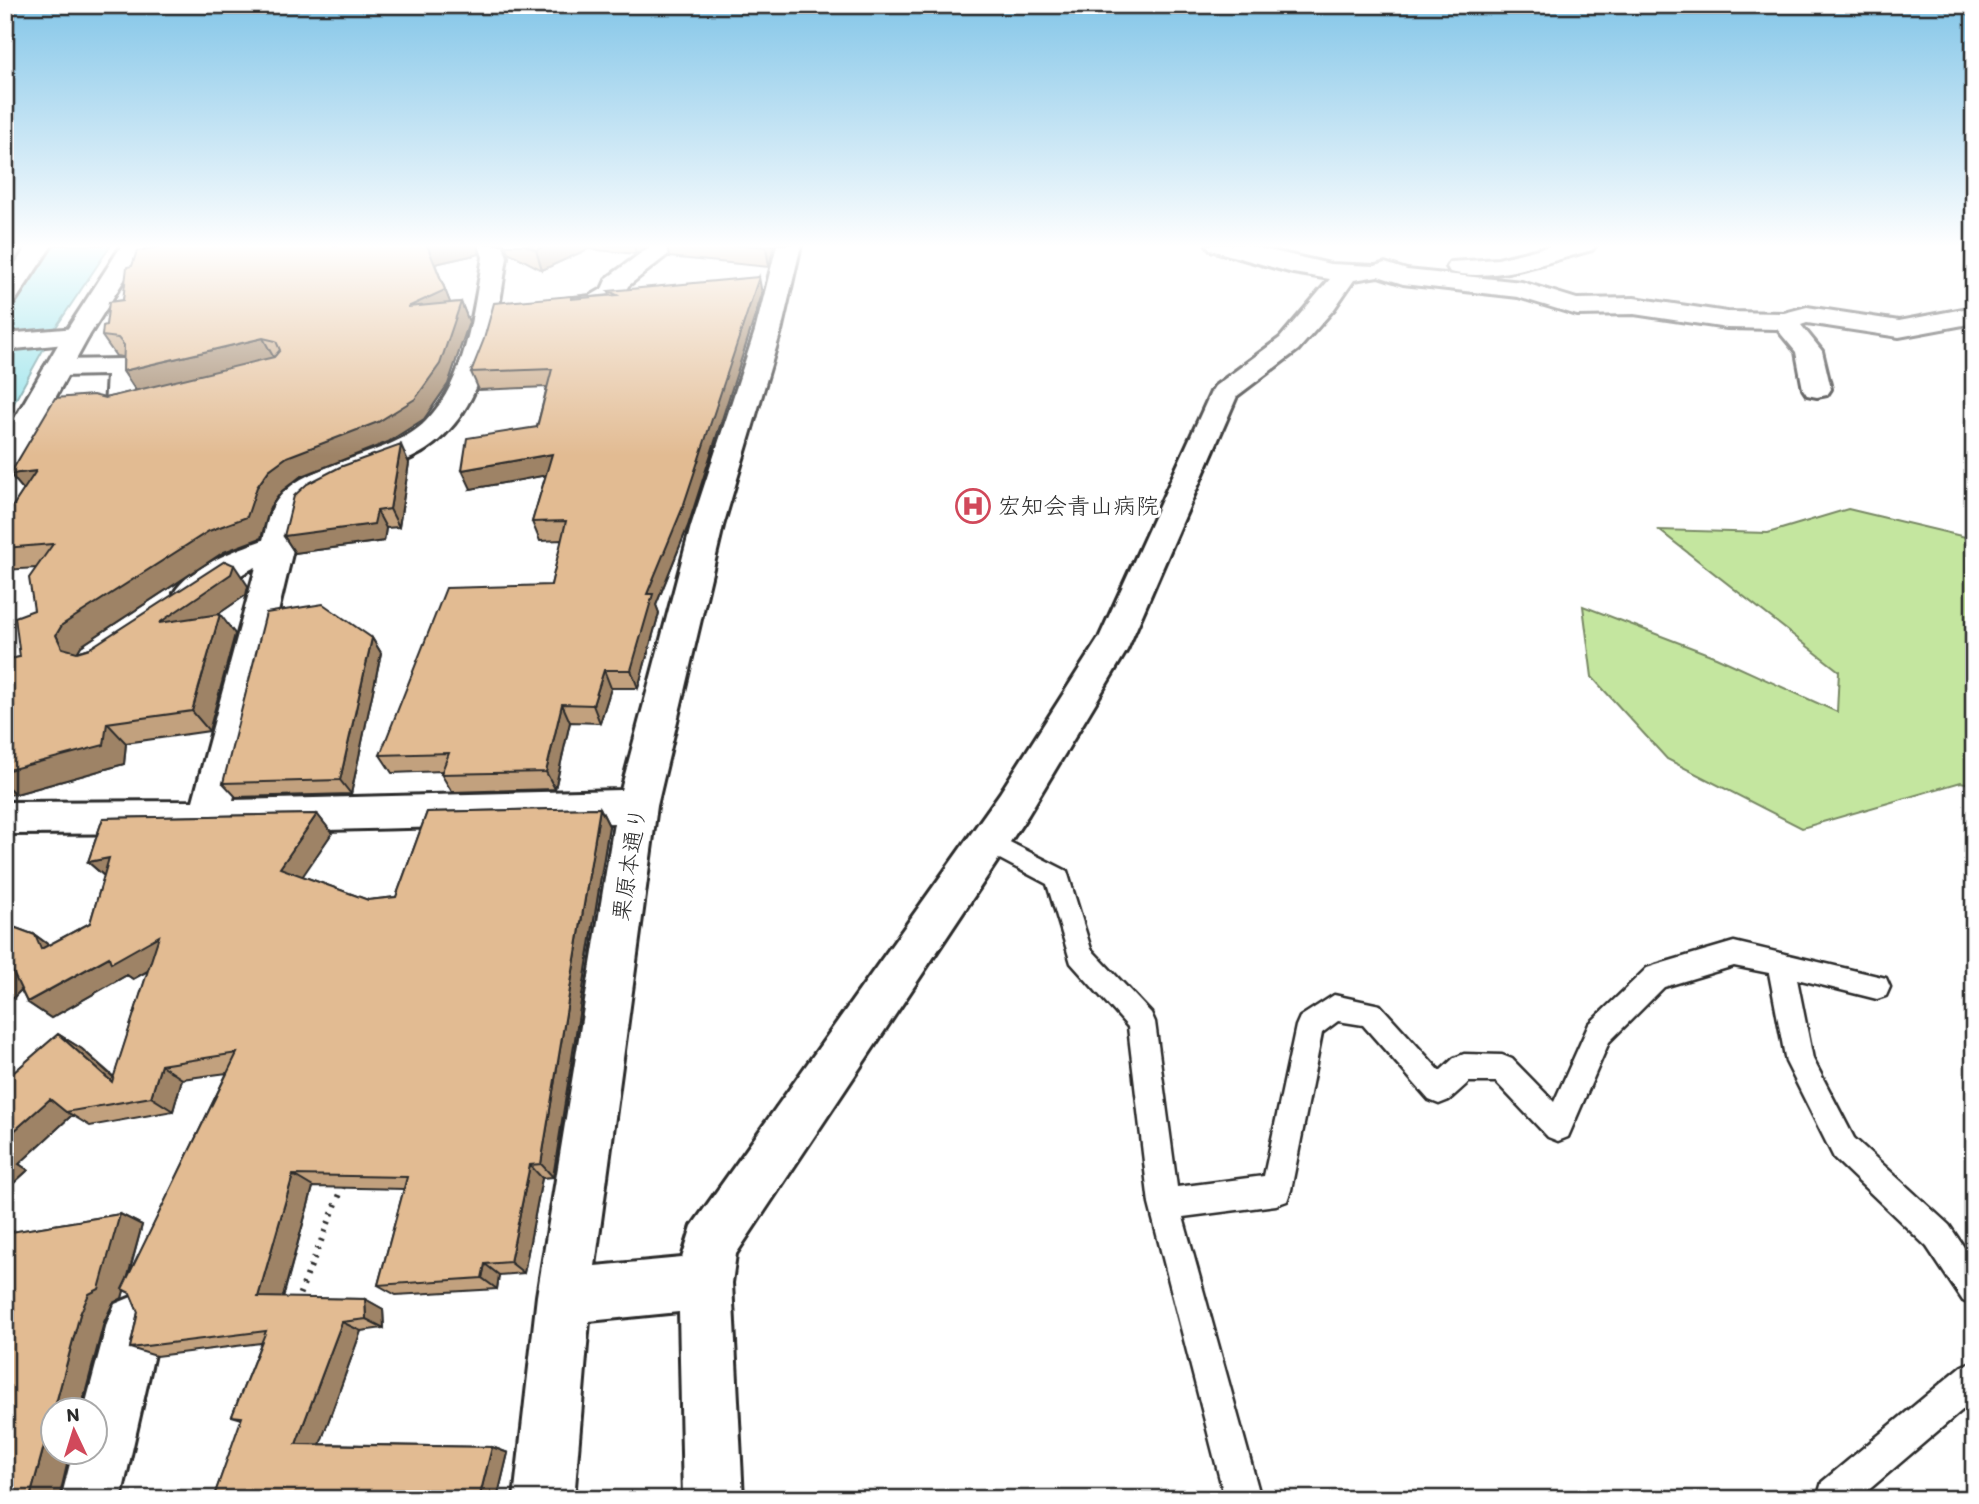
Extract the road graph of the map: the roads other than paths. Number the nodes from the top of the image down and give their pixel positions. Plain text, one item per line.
1 (85, 315) edge
2 (504, 315) edge
3 (772, 315) edge
4 (1315, 315) edge
5 (1695, 315) edge
6 (1806, 315) edge
7 (1808, 315) edge
8 (1973, 315) edge
9 (1784, 321) junction
10 (1936, 322) junction
11 (1974, 333) edge
12 (67, 337) junction
13 (5, 342) edge
14 (58, 368) junction
15 (1817, 389) dead end
16 (184, 391) edge
17 (5, 463) edge
18 (278, 546) junction
19 (160, 613) edge
20 (637, 806) junction
21 (209, 817) junction
22 (5, 818) edge
23 (988, 841) junction
24 (1780, 962) junction
25 (1877, 987) dead end
26 (1164, 1204) junction
27 (705, 1283) junction
28 (1974, 1290) edge
29 (564, 1296) junction
30 (134, 1323) edge
31 (1974, 1378) edge
32 (91, 1499) edge
33 (544, 1499) edge
34 (713, 1499) edge
35 (1244, 1499) edge
36 (1835, 1499) edge

1 - 12 main road
2 - 18 main road
3 - 20 main road, 栗原本通り
4 - 23 main road
5 - 9 main road
6 - 9 main road
7 - 10 main road
8 - 10 main road
9 - 15 main road
10 - 11 main road
12 - 13 main road
12 - 14 main road
14 - 16 main road
14 - 17 main road
18 - 19 main road
18 - 21 main road
20 - 21 main road
20 - 29 main road, 栗原本通り
21 - 22 main road
23 - 26 lane
23 - 27 main road
24 - 25 lane
24 - 26 lane
24 - 28 lane
26 - 35 lane
27 - 29 main road
27 - 34 main road
29 - 33 main road, 栗原本通り
30 - 32 main road
31 - 36 lane

